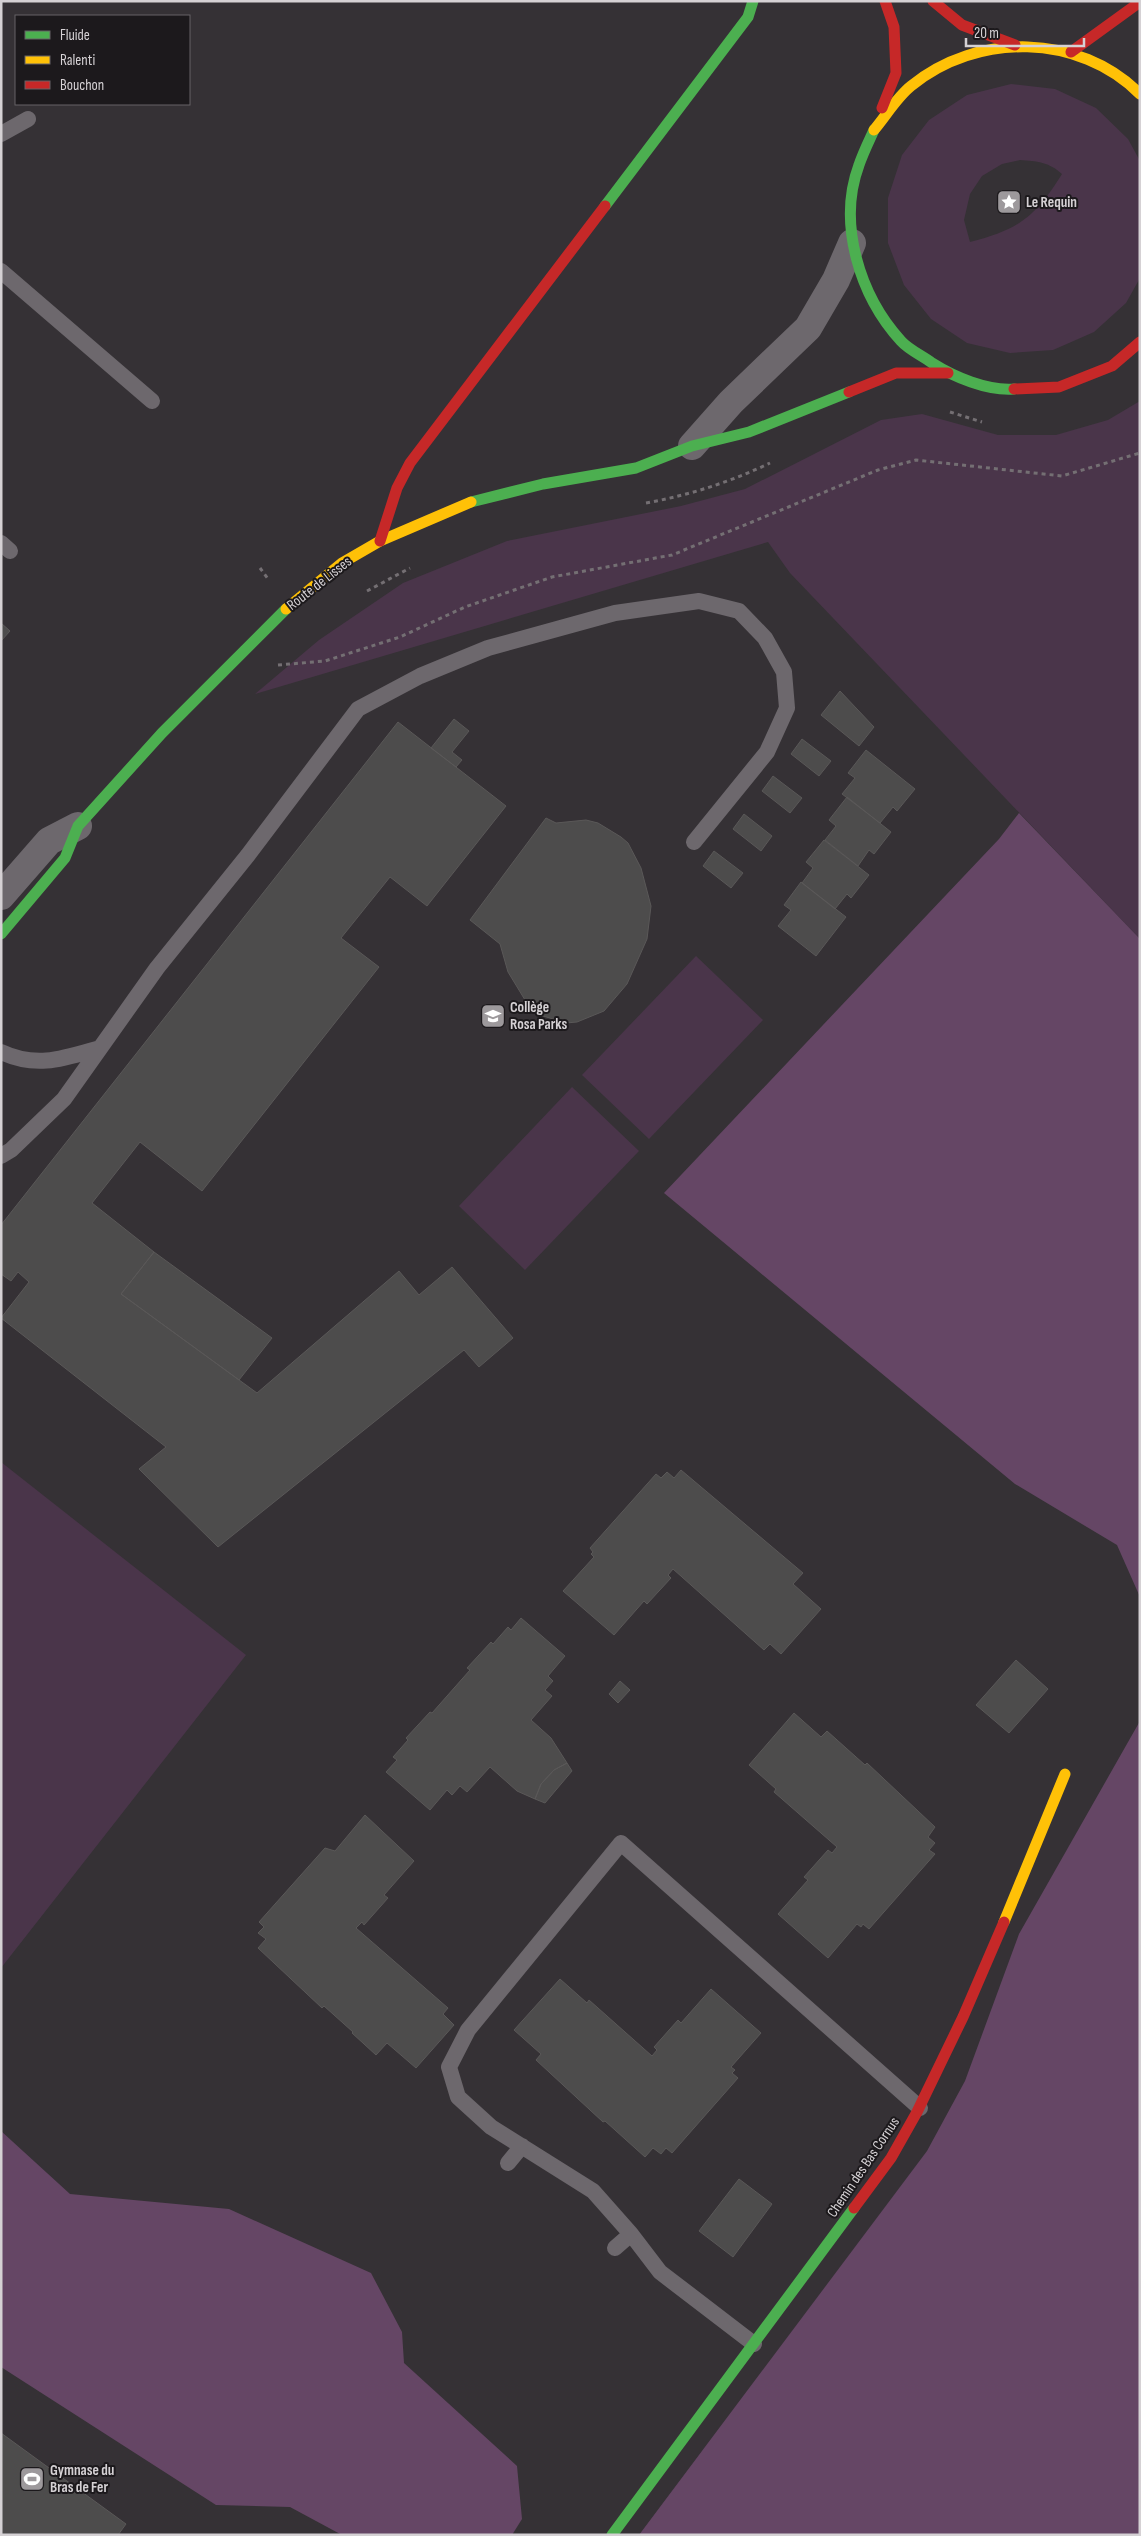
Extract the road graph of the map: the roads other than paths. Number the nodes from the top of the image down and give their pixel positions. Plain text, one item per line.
1 (753, 1) edge
2 (885, 1) edge
3 (933, 1) edge
4 (1140, 2) edge
5 (1015, 45) junction
6 (1071, 52) junction
7 (1140, 94) edge
8 (28, 119) dead end
9 (874, 130) junction
10 (1, 134) edge
11 (852, 243) junction
12 (1, 271) edge
13 (1140, 342) edge
14 (948, 373) junction
15 (152, 401) dead end
16 (692, 446) junction
17 (380, 541) junction
18 (78, 826) junction
19 (694, 842) dead end
20 (1, 896) edge
21 (1, 934) edge
22 (100, 1048) junction
23 (1, 1052) edge
24 (1, 1156) edge
25 (1065, 1774) dead end
26 (920, 2108) junction
27 (522, 2146) junction
28 (508, 2163) dead end
29 (631, 2234) junction
30 (615, 2248) dead end
31 (754, 2344) junction
32 (612, 2535) edge

1 - 17 street
2 - 9 street
3 - 5 street
4 - 6 street
5 - 6 street
5 - 9 street
6 - 7 street
8 - 10 lane
9 - 11 street
11 - 14 street
11 - 16 street
12 - 15 lane
13 - 14 street
14 - 16 street, Route de Lisses
16 - 17 street, Route de Lisses
17 - 18 street, Route de Lisses
18 - 20 street, Route de Lisses
18 - 21 street, Route de Lisses
19 - 22 lane
22 - 23 lane
22 - 24 lane
25 - 26 street, Chemin des Bas Cornus
26 - 27 lane
26 - 31 street, Chemin des Bas Cornus
27 - 28 lane
27 - 29 lane
29 - 30 lane
29 - 31 lane
31 - 32 street, Chemin des Bas Cornus

